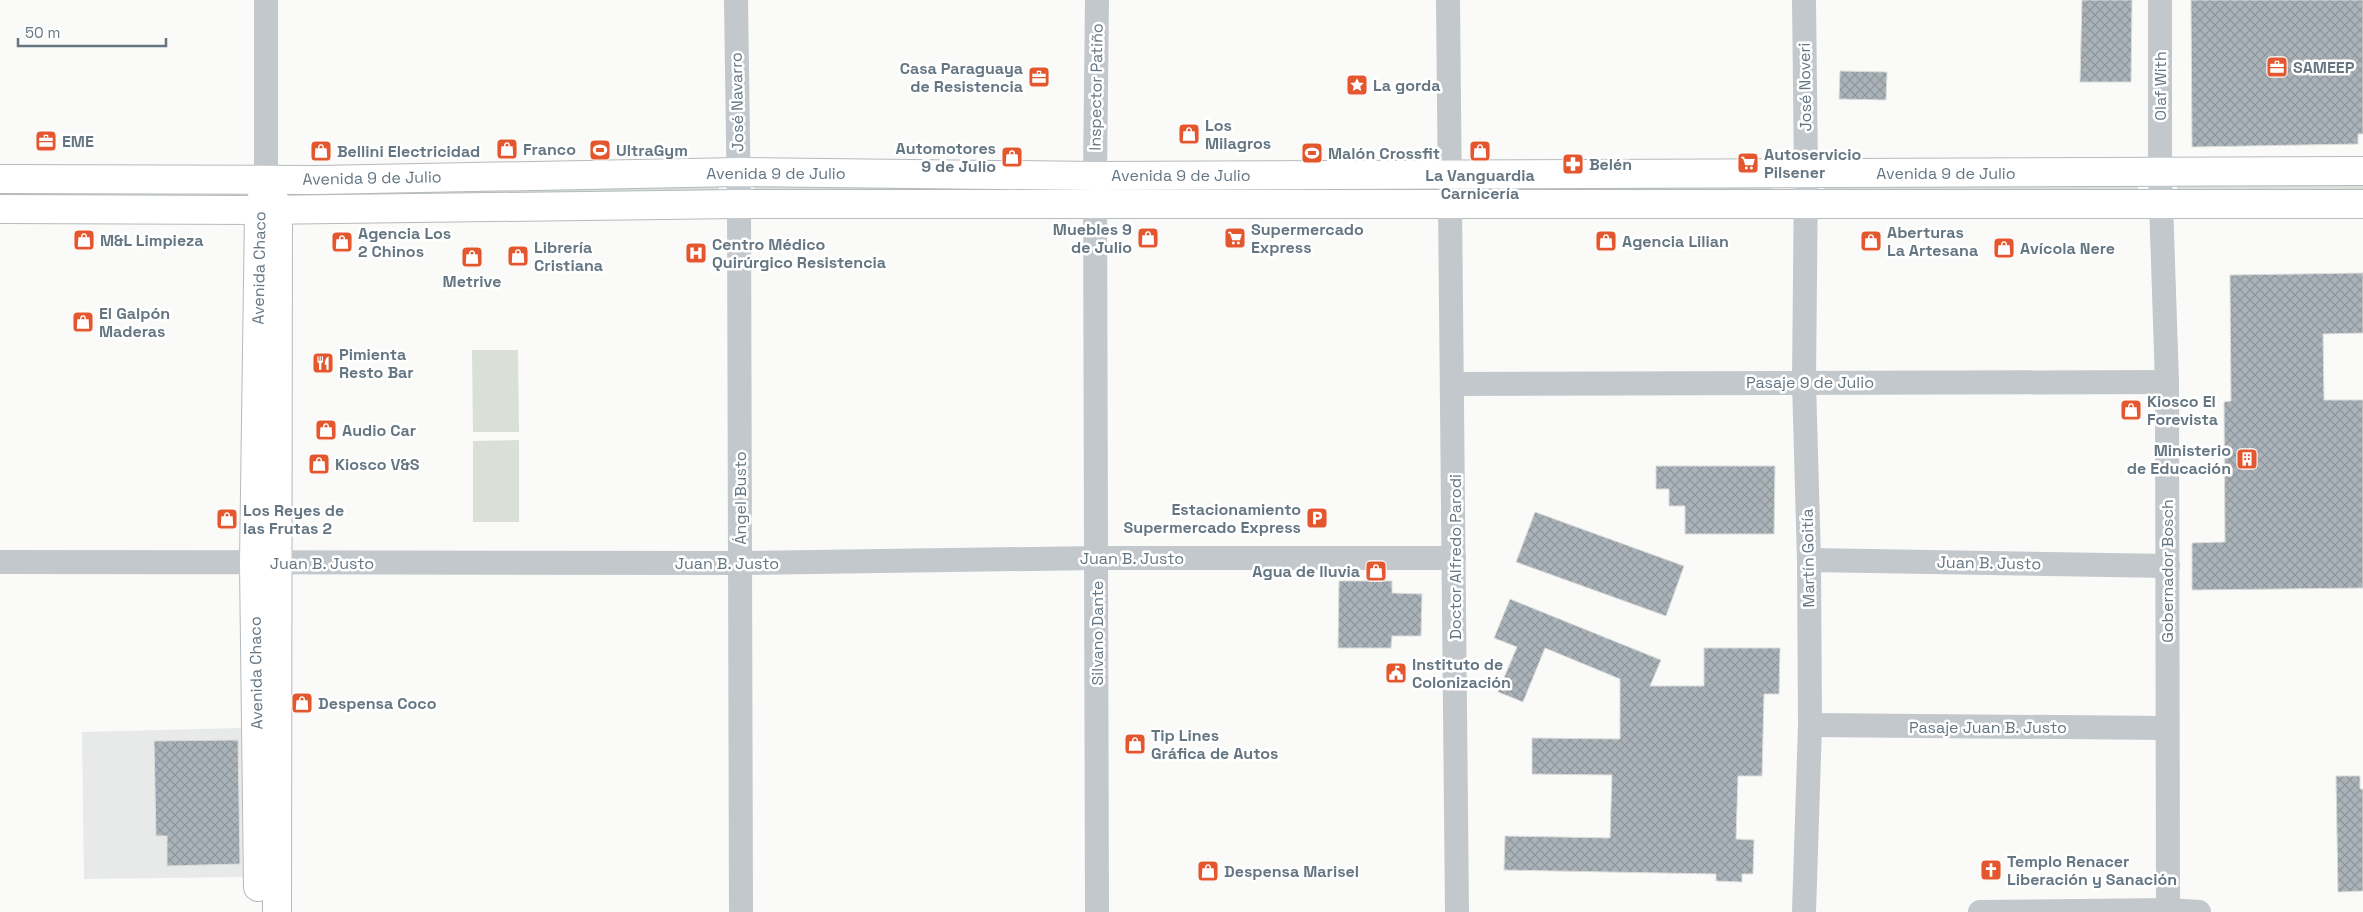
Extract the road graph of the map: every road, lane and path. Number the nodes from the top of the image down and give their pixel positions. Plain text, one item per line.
1 (266, 0) edge
2 (736, 0) edge
3 (1097, 0) edge
4 (1448, 0) edge
5 (1804, 0) edge
6 (2160, 0) edge
7 (2363, 170) edge
8 (738, 172) junction
9 (2160, 172) junction
10 (1450, 173) junction
11 (1806, 174) junction
12 (1095, 176) junction
13 (0, 179) edge
14 (266, 179) junction
15 (1449, 203) junction
16 (739, 204) junction
17 (1096, 204) junction
18 (1805, 204) junction
19 (2363, 204) edge
20 (2162, 205) junction
21 (0, 209) edge
22 (268, 210) junction
23 (1804, 382) junction
24 (2168, 382) junction
25 (1454, 384) junction
26 (1097, 558) junction
27 (1454, 558) junction
28 (1809, 560) junction
29 (0, 562) edge
30 (266, 563) junction
31 (740, 563) junction
32 (2168, 566) junction
33 (1810, 725) junction
34 (2167, 728) junction
35 (2168, 910) junction
36 (258, 912) edge
37 (277, 912) edge
38 (741, 912) edge
39 (1097, 912) edge
40 (1457, 912) edge
41 (1804, 912) edge
42 (1980, 912) edge
43 (2199, 912) edge

1 - 14 street
2 - 8 street, José Navarro
3 - 12 street, Inspector Patiño
4 - 10 street, Doctor Alfredo Parodi
5 - 11 street, José Noveri
6 - 9 street, Olaf With
7 - 9 main road, Avenida 9 de Julio
8 - 12 main road, Avenida 9 de Julio
8 - 14 main road, Avenida 9 de Julio
8 - 16 street, José Navarro
9 - 11 main road, Avenida 9 de Julio
9 - 20 street, Gobernador Bosch
10 - 11 main road, Avenida 9 de Julio
10 - 12 main road, Avenida 9 de Julio
10 - 15 street, Doctor Alfredo Parodi
11 - 18 street, José Noveri
12 - 17 street, Inspector Patiño
13 - 14 main road, Avenida 9 de Julio
14 - 22 main road, Avenida Chaco
15 - 17 main road, Avenida 9 de Julio
15 - 18 main road, Avenida 9 de Julio
15 - 25 street, Doctor Alfredo Parodi
16 - 17 main road, Avenida 9 de Julio
16 - 22 main road, Avenida 9 de Julio
16 - 31 street, Ángel Busto
17 - 26 street, Silvano Dante
18 - 20 main road, Avenida 9 de Julio
18 - 23 street, Martín Goitía
19 - 20 main road, Avenida 9 de Julio
20 - 24 street, Gobernador Bosch
21 - 22 main road, Avenida 9 de Julio
22 - 30 main road, Avenida Chaco
23 - 24 street, Pasaje 9 de Julio
23 - 25 street, Pasaje 9 de Julio
23 - 28 street, Martín Goitía
24 - 32 street, Gobernador Bosch
25 - 27 street, Doctor Alfredo Parodi
26 - 27 street, Juan B. Justo
26 - 31 street, Juan B. Justo
26 - 39 street, Silvano Dante
27 - 40 street, Doctor Alfredo Parodi
28 - 32 street, Juan B. Justo
28 - 33 street, Martín Goitía
29 - 30 street, Juan B. Justo
30 - 31 street, Juan B. Justo
30 - 36 main road, Avenida Chaco
30 - 37 main road, Avenida Chaco
31 - 38 street, Ángel Busto
32 - 34 street, Gobernador Bosch
33 - 34 street, Pasaje Juan B. Justo
33 - 41 street, Martín Goitía
34 - 35 street, Gobernador Bosch
35 - 42 street
35 - 43 street

